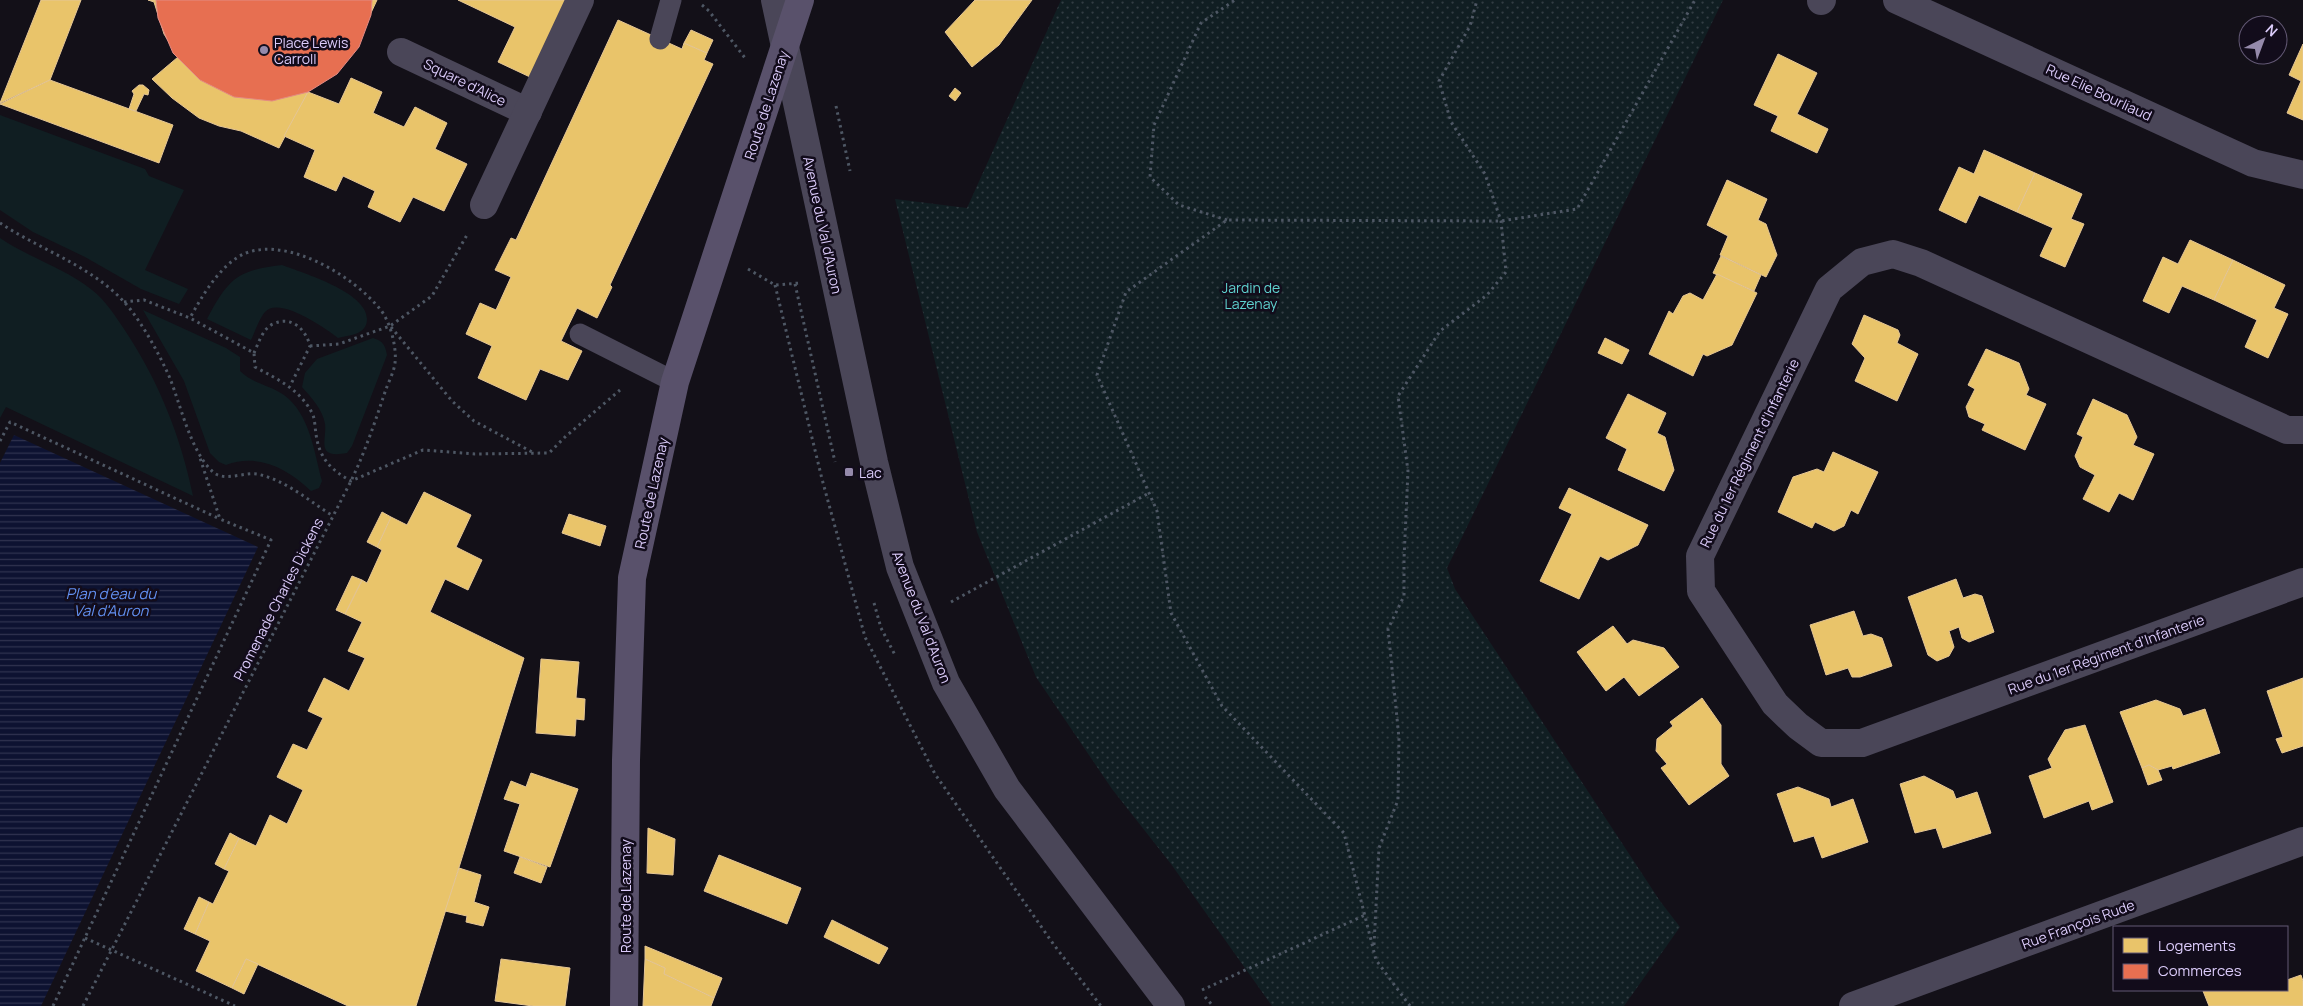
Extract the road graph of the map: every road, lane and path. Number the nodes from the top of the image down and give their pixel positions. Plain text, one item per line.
1 (580, 0) edge
2 (671, 0) edge
3 (695, 0) edge
4 (775, 0) edge
5 (800, 0) edge
6 (1235, 0) edge
7 (1478, 0) edge
8 (1695, 0) edge
9 (1898, 0) edge
10 (660, 40) dead end
11 (784, 49) junction
12 (401, 52) dead end
13 (748, 62) dead end
14 (528, 112) junction
15 (2303, 175) edge
16 (484, 205) joint
17 (1227, 220) junction
18 (1501, 221) junction
19 (0, 223) edge
20 (796, 284) dead end
21 (775, 285) dead end
22 (124, 302) junction
23 (190, 318) junction
24 (390, 326) junction
25 (580, 334) dead end
26 (310, 346) junction
27 (254, 353) junction
28 (667, 378) junction
29 (290, 386) junction
30 (2303, 430) edge
31 (0, 441) edge
32 (535, 454) junction
33 (200, 458) junction
34 (351, 481) junction
35 (1149, 493) junction
36 (333, 516) junction
37 (220, 519) junction
38 (2303, 582) edge
39 (948, 603) dead end
40 (2303, 841) edge
41 (1365, 915) junction
42 (85, 938) junction
43 (1373, 948) junction
44 (112, 950) junction
45 (1195, 983) dead end
46 (1201, 991) junction
47 (53, 1006) edge
48 (83, 1006) edge
49 (235, 1006) edge
50 (624, 1006) edge
51 (1171, 1006) edge
52 (1213, 1006) edge
53 (1410, 1006) edge
54 (1853, 1006) edge

1 - 14 street
2 - 10 lane
3 - 13 path
4 - 11 street, Avenue du Val d'Auron
5 - 11 street, Route de Lazenay
6 - 17 path
7 - 18 path
8 - 18 path
9 - 15 street, Rue Elie Bourliaud
11 - 28 street, Route de Lazenay
11 - 51 street, Avenue du Val d'Auron
12 - 14 street, Square d'Alice
14 - 16 street
16 - 24 path
17 - 18 path
17 - 35 path
18 - 43 path
19 - 22 path, Promenade Charles Dickens
20 - 21 path
22 - 23 path
22 - 33 path, Promenade Charles Dickens
23 - 24 path
23 - 27 path
24 - 26 path
24 - 32 path
24 - 34 path
25 - 28 lane
26 - 27 path
26 - 29 path
27 - 29 path
28 - 32 path
28 - 50 street, Route de Lazenay
29 - 34 path
30 - 38 street, Rue du 1er Régiment d'Infanterie
31 - 37 path
32 - 34 path
33 - 36 path, Promenade Charles Dickens
33 - 37 path
34 - 36 path
35 - 39 path
35 - 41 path
36 - 44 path, Promenade Charles Dickens
37 - 42 path
40 - 54 street, Rue François Rude
41 - 43 path
41 - 46 path
42 - 44 path
42 - 47 path
43 - 53 path
44 - 48 path, Promenade Charles Dickens
44 - 49 path
45 - 46 path
46 - 52 path

